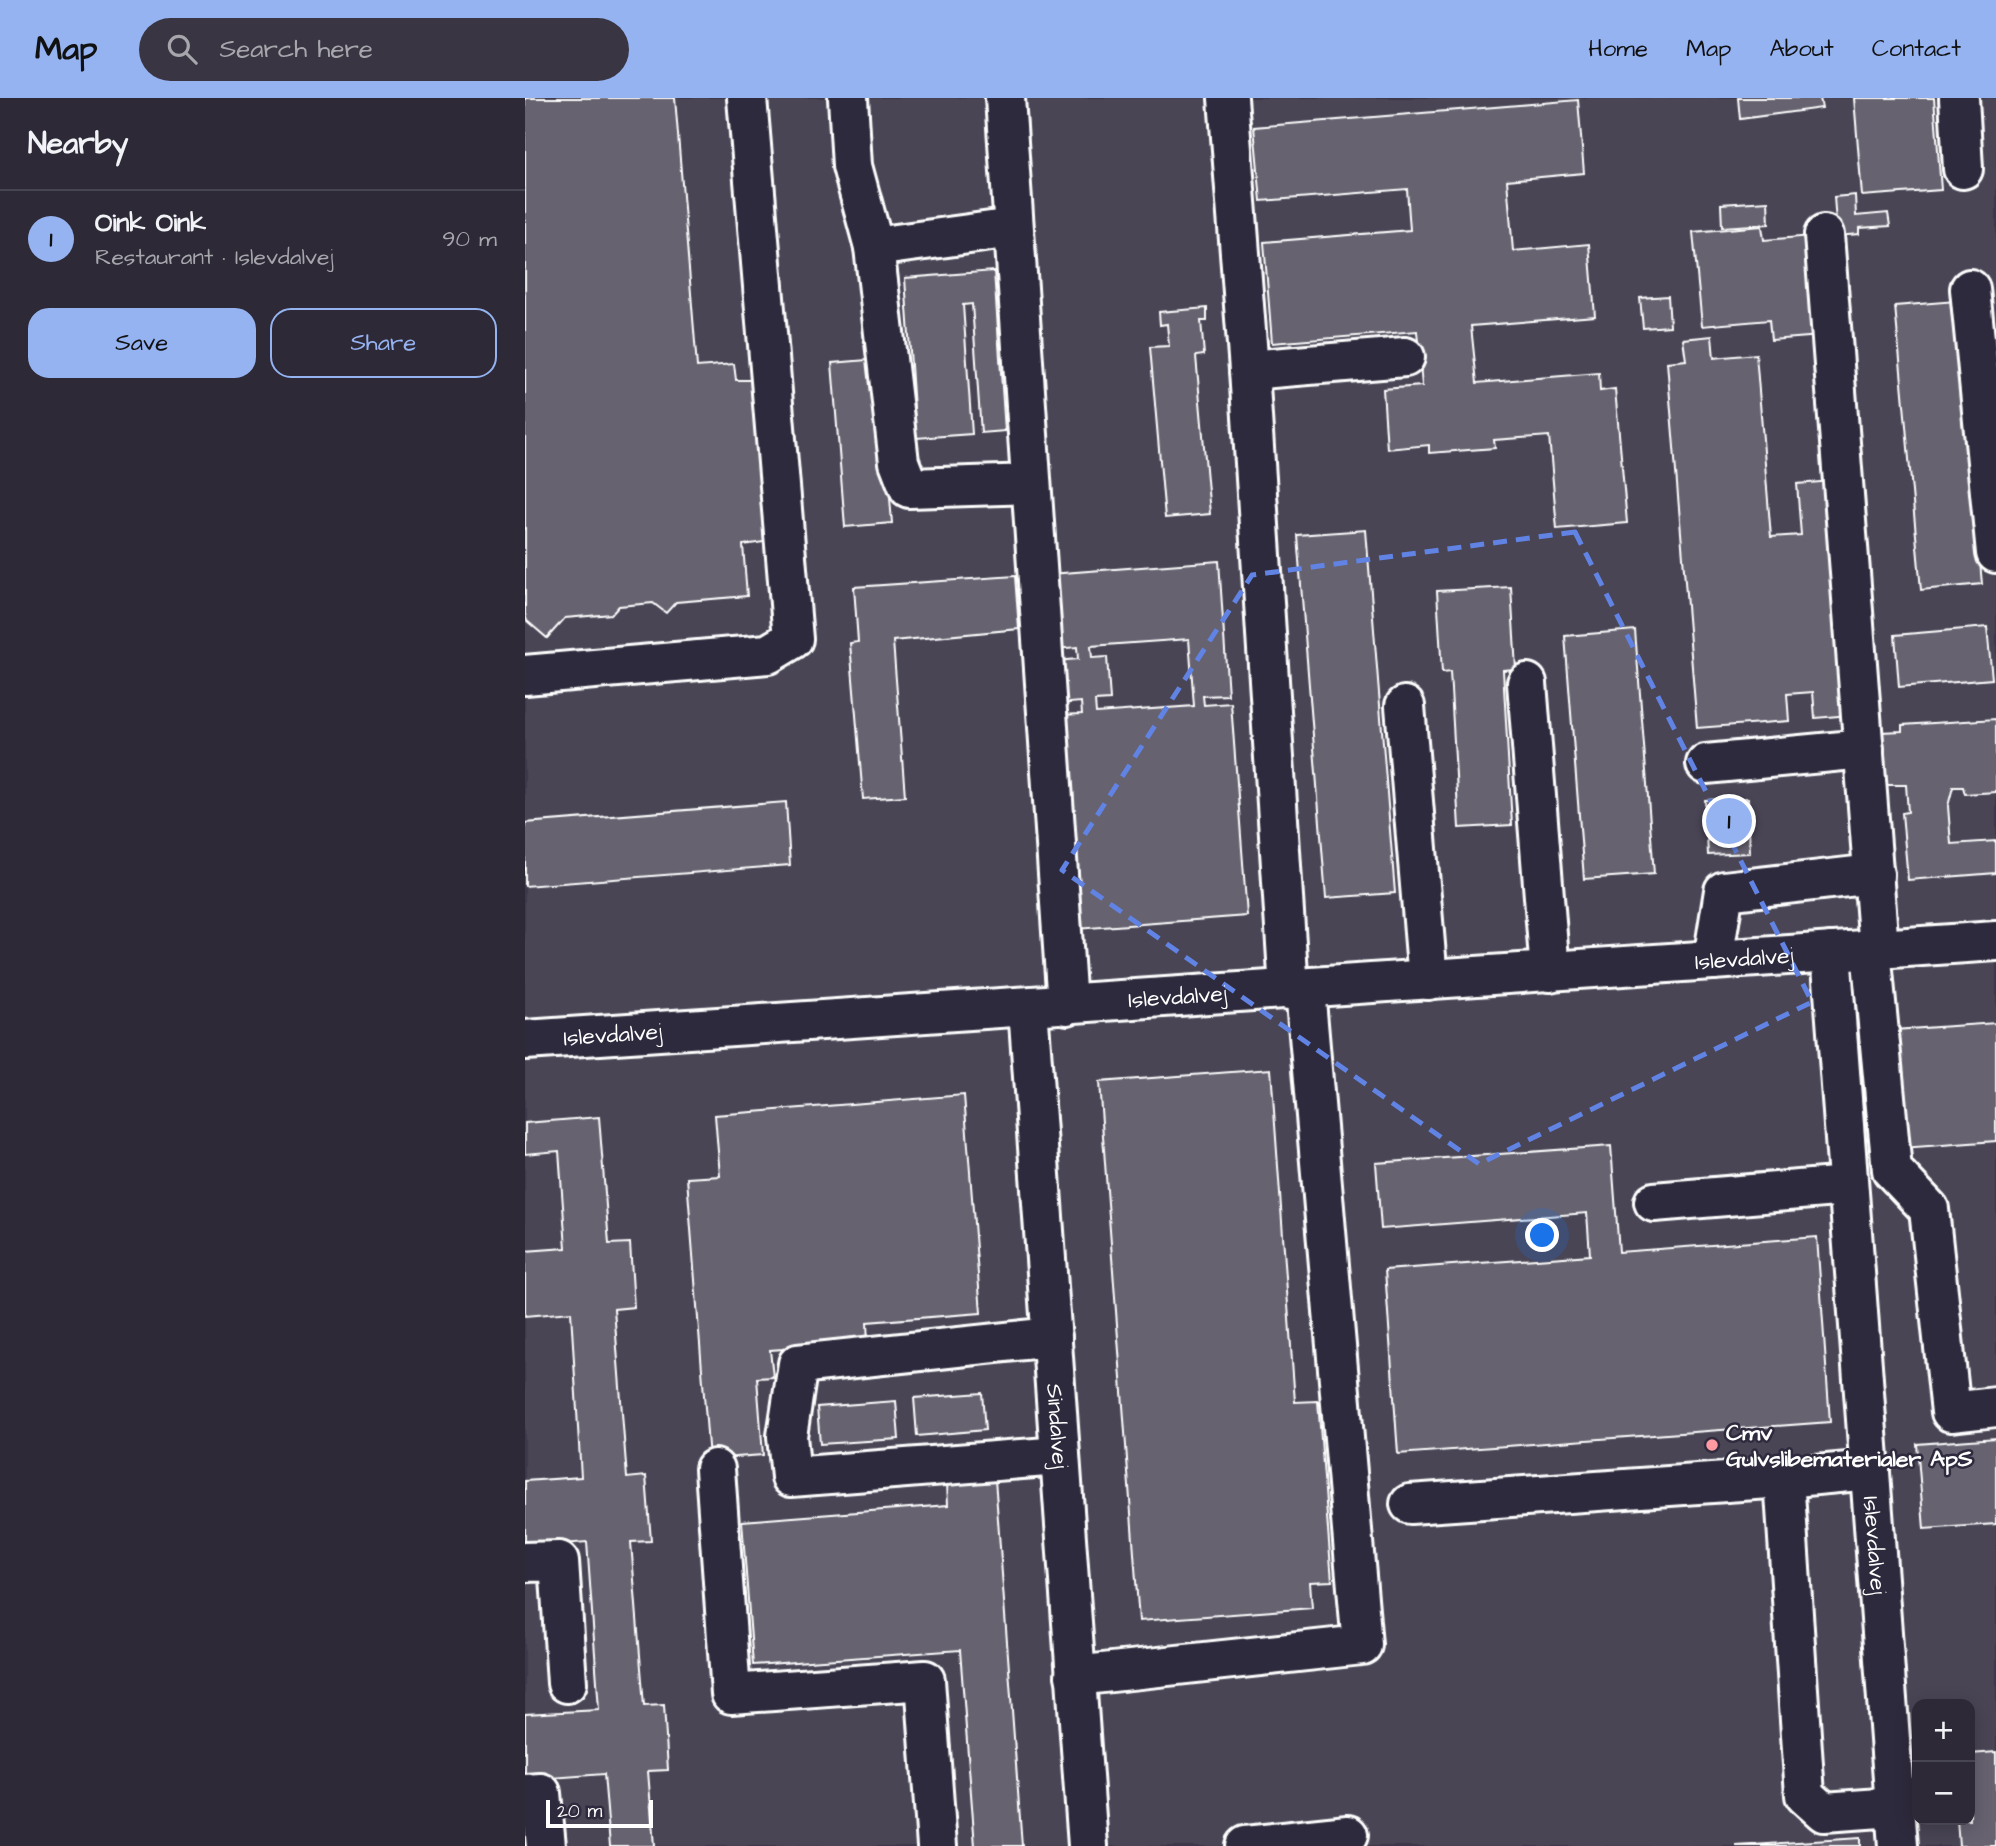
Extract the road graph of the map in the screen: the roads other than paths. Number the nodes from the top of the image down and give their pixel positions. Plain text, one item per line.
1 (747, 98) edge
2 (848, 98) edge
3 (1005, 98) edge
4 (1228, 98) edge
5 (1959, 98) edge
6 (1963, 169) dead end
7 (1013, 228) junction
8 (1824, 235) dead end
9 (874, 247) junction
10 (1970, 289) dead end
11 (1405, 357) dead end
12 (1249, 370) junction
13 (1031, 484) junction
14 (1996, 553) edge
15 (525, 675) edge
16 (1527, 683) dead end
17 (1405, 706) dead end
18 (1864, 749) junction
19 (1706, 764) dead end
20 (1874, 874) junction
21 (1996, 941) edge
22 (1875, 949) junction
23 (1831, 952) junction
24 (1713, 960) junction
25 (1550, 972) junction
26 (1429, 980) junction
27 (1297, 989) junction
28 (1066, 1005) junction
29 (1028, 1007) junction
30 (525, 1040) edge
31 (1848, 1186) junction
32 (1654, 1202) dead end
33 (1052, 1337) junction
34 (1996, 1407) edge
35 (1060, 1456) junction
36 (715, 1469) dead end
37 (1870, 1470) junction
38 (1784, 1478) junction
39 (1411, 1504) dead end
40 (525, 1562) edge
41 (1075, 1676) junction
42 (567, 1684) dead end
43 (525, 1794) edge
44 (1895, 1807) junction
45 (1348, 1835) dead end
46 (545, 1846) edge
47 (937, 1846) edge
48 (1088, 1846) edge
49 (1245, 1846) edge
50 (1898, 1846) edge

1 - 15 street
2 - 9 street
3 - 7 street
4 - 12 street
5 - 6 street
7 - 9 street
7 - 13 street
8 - 18 street
9 - 13 street
10 - 14 street
11 - 12 street
12 - 27 street
13 - 28 street
16 - 25 street
17 - 26 street
18 - 19 street
18 - 20 street
20 - 22 street
20 - 24 street
21 - 22 street, Islevdalvej
22 - 23 street, Islevdalvej
22 - 34 street
23 - 24 street, Islevdalvej
23 - 31 street, Islevdalvej
24 - 25 street, Islevdalvej
25 - 26 street, Islevdalvej
26 - 27 street, Islevdalvej
27 - 28 street, Islevdalvej
27 - 41 street
28 - 29 street, Islevdalvej
29 - 30 street, Islevdalvej
29 - 33 street, Sindalvej
31 - 32 street
31 - 37 street, Islevdalvej
33 - 35 street, Sindalvej
33 - 35 street
35 - 41 street, Sindalvej
36 - 47 street
37 - 38 street
37 - 44 street, Islevdalvej
38 - 39 street
38 - 44 street
40 - 42 street
41 - 48 street, Sindalvej
43 - 46 street
44 - 50 street, Islevdalvej
45 - 49 street

